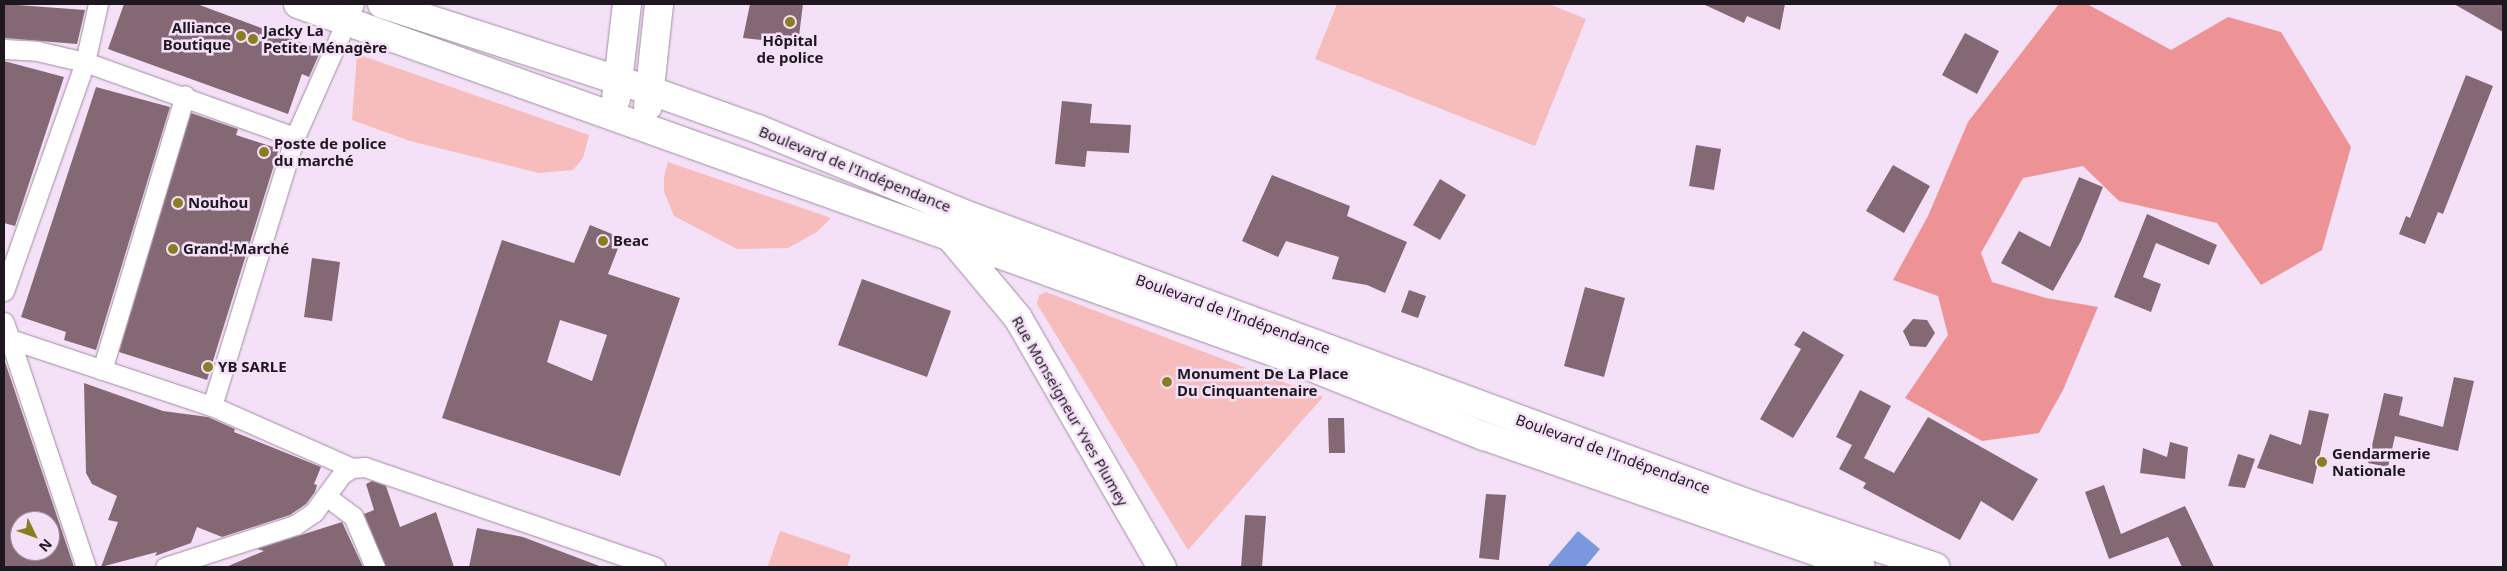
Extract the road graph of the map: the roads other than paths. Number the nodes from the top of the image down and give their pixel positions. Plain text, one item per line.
1 (98, 4) edge
2 (298, 4) edge
3 (385, 4) edge
4 (627, 4) edge
5 (659, 4) edge
6 (350, 12) edge
7 (4, 49) edge
8 (85, 62) junction
9 (618, 81) junction
10 (649, 90) junction
11 (185, 95) junction
12 (614, 118) junction
13 (646, 128) junction
14 (295, 137) junction
15 (887, 181) junction
16 (951, 238) junction
17 (4, 292) edge
18 (6, 333) edge
19 (102, 370) junction
20 (212, 406) junction
21 (352, 468) junction
22 (326, 496) junction
23 (86, 567) edge
24 (165, 567) edge
25 (375, 567) edge
26 (654, 567) edge
27 (1162, 567) edge
28 (1861, 567) edge
29 (1935, 567) edge

1 - 8 street
2 - 6 main road, Boulevard de l'Indépendance
3 - 9 main road, Boulevard de l'Indépendance
4 - 9 main road
5 - 10 main road
6 - 12 main road, Boulevard de l'Indépendance
6 - 14 street
7 - 8 street
8 - 11 street
8 - 17 street
9 - 10 main road, Boulevard de l'Indépendance
9 - 12 main road
10 - 13 main road
10 - 15 main road, Boulevard de l'Indépendance
11 - 14 street
11 - 19 street
12 - 13 main road, Boulevard de l'Indépendance
13 - 16 main road, Boulevard de l'Indépendance
14 - 20 street
15 - 16 main road
15 - 29 main road, Boulevard de l'Indépendance
16 - 27 main road, Rue Monseigneur Yves Plumey
16 - 28 main road, Boulevard de l'Indépendance
18 - 19 street
18 - 23 street
19 - 20 street
20 - 21 street
21 - 22 street
21 - 26 street
22 - 24 street
22 - 25 street

